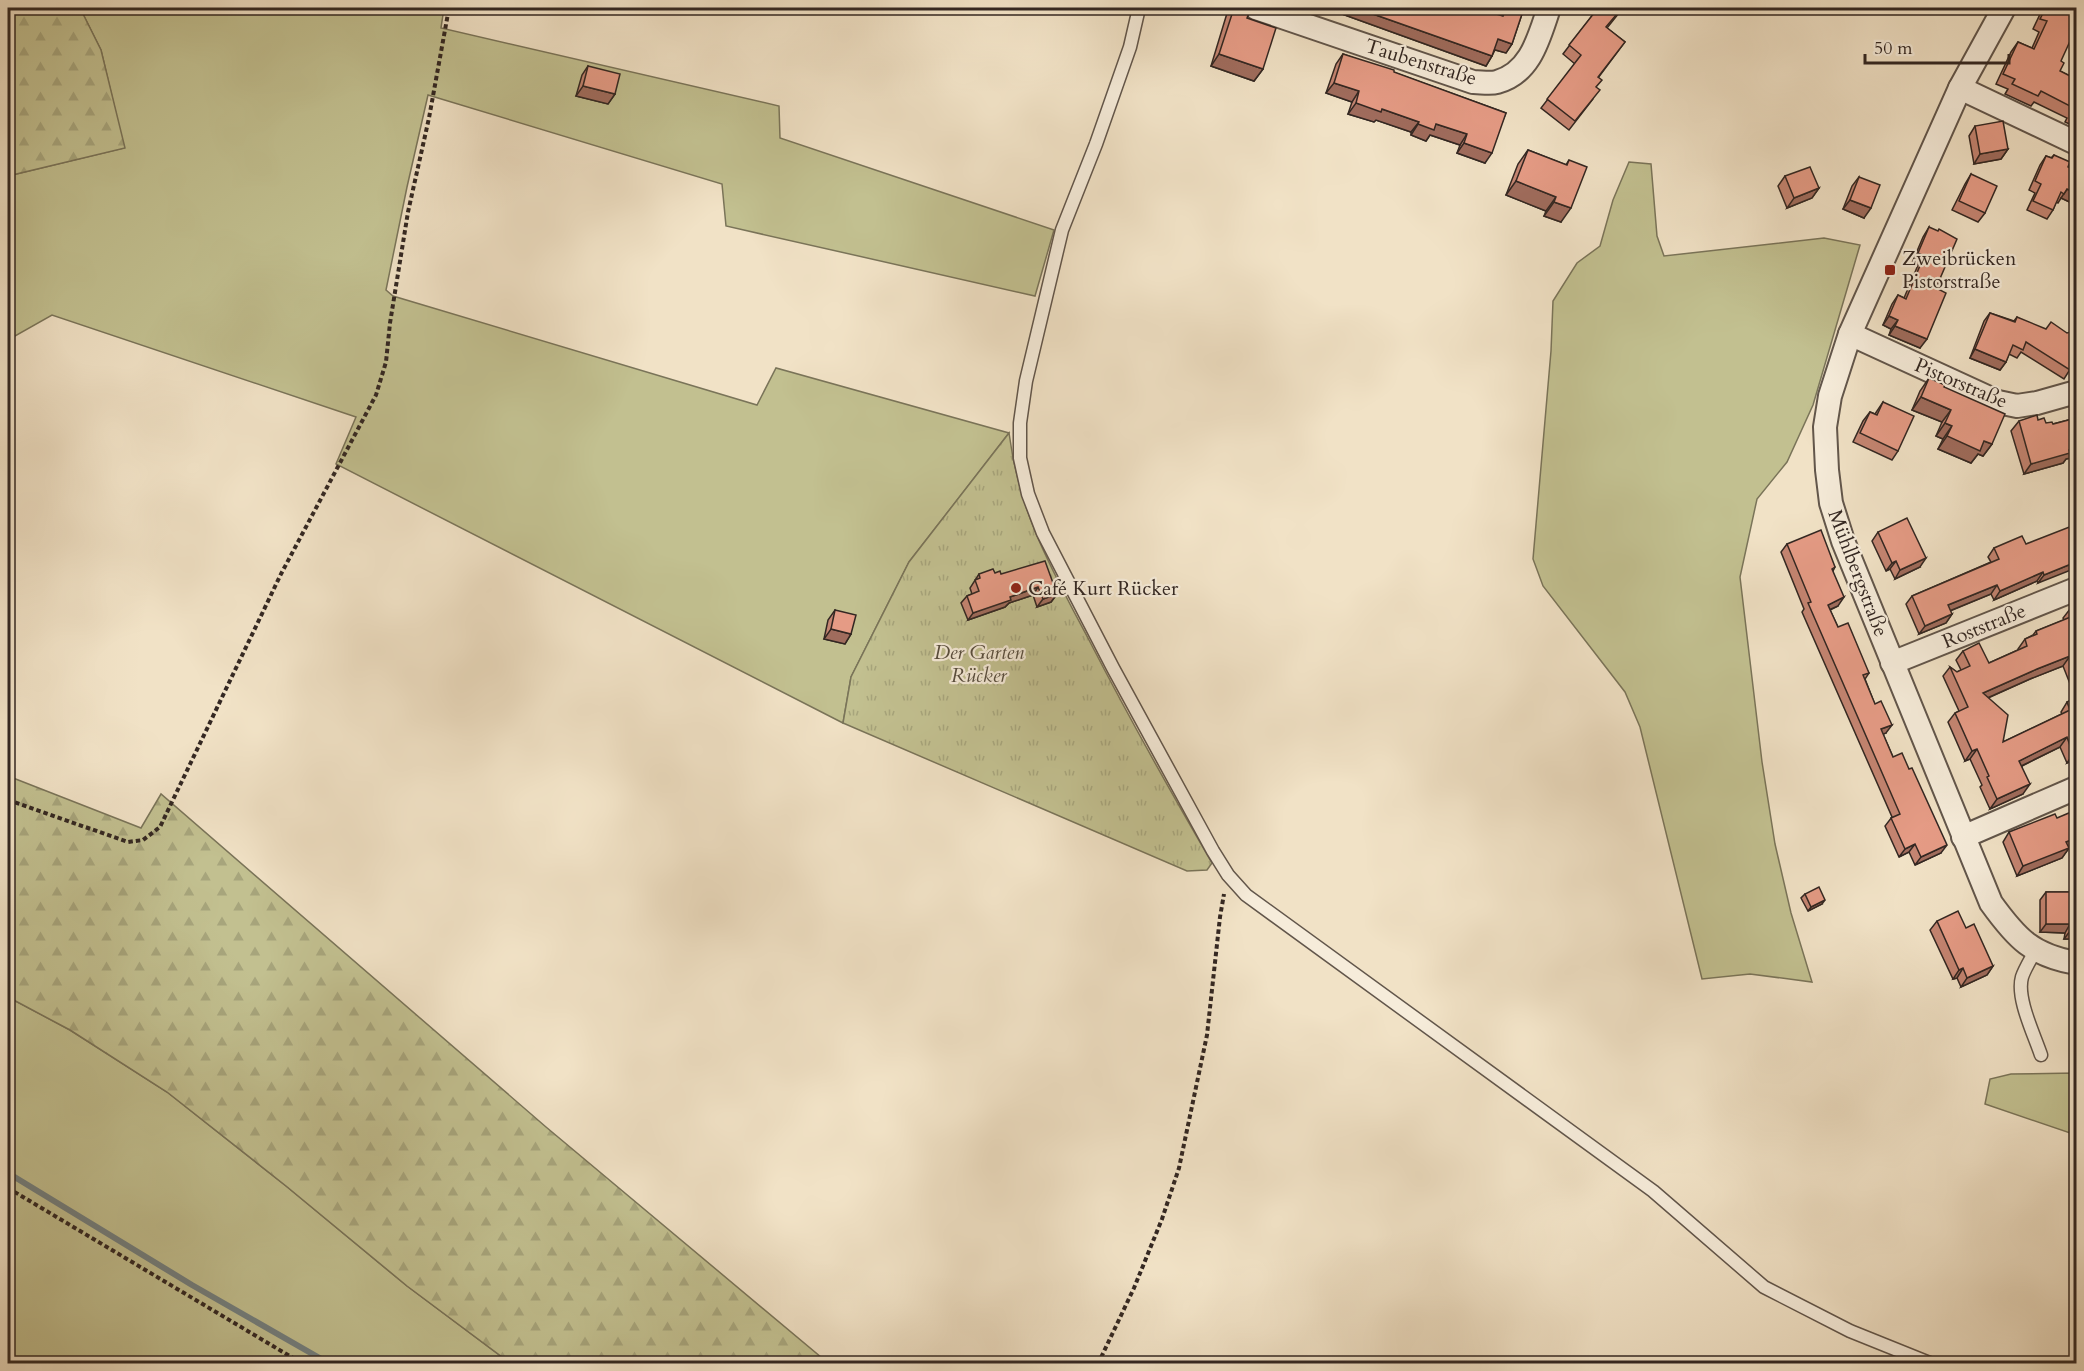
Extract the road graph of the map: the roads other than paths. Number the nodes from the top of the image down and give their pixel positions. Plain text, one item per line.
1 (1139, 8) edge
2 (1256, 8) edge
3 (1549, 8) edge
4 (2004, 8) edge
5 (1960, 88) junction
6 (2076, 143) edge
7 (1850, 334) junction
8 (2076, 392) edge
9 (2076, 589) edge
10 (1892, 663) junction
11 (2076, 788) edge
12 (1963, 837) junction
13 (2035, 951) junction
14 (2076, 963) edge
15 (2041, 1055) dead end
16 (1932, 1364) edge

1 - 16 lane
2 - 3 street, Taubenstraße
4 - 5 street, Mühlbergstraße
5 - 6 street
5 - 7 street, Mühlbergstraße
7 - 8 street, Pistorstraße
7 - 10 street, Mühlbergstraße
9 - 10 street, Roststraße
10 - 12 street, Mühlbergstraße
11 - 12 street
12 - 13 street, Mühlbergstraße
13 - 14 street, Mühlbergstraße
13 - 15 lane

